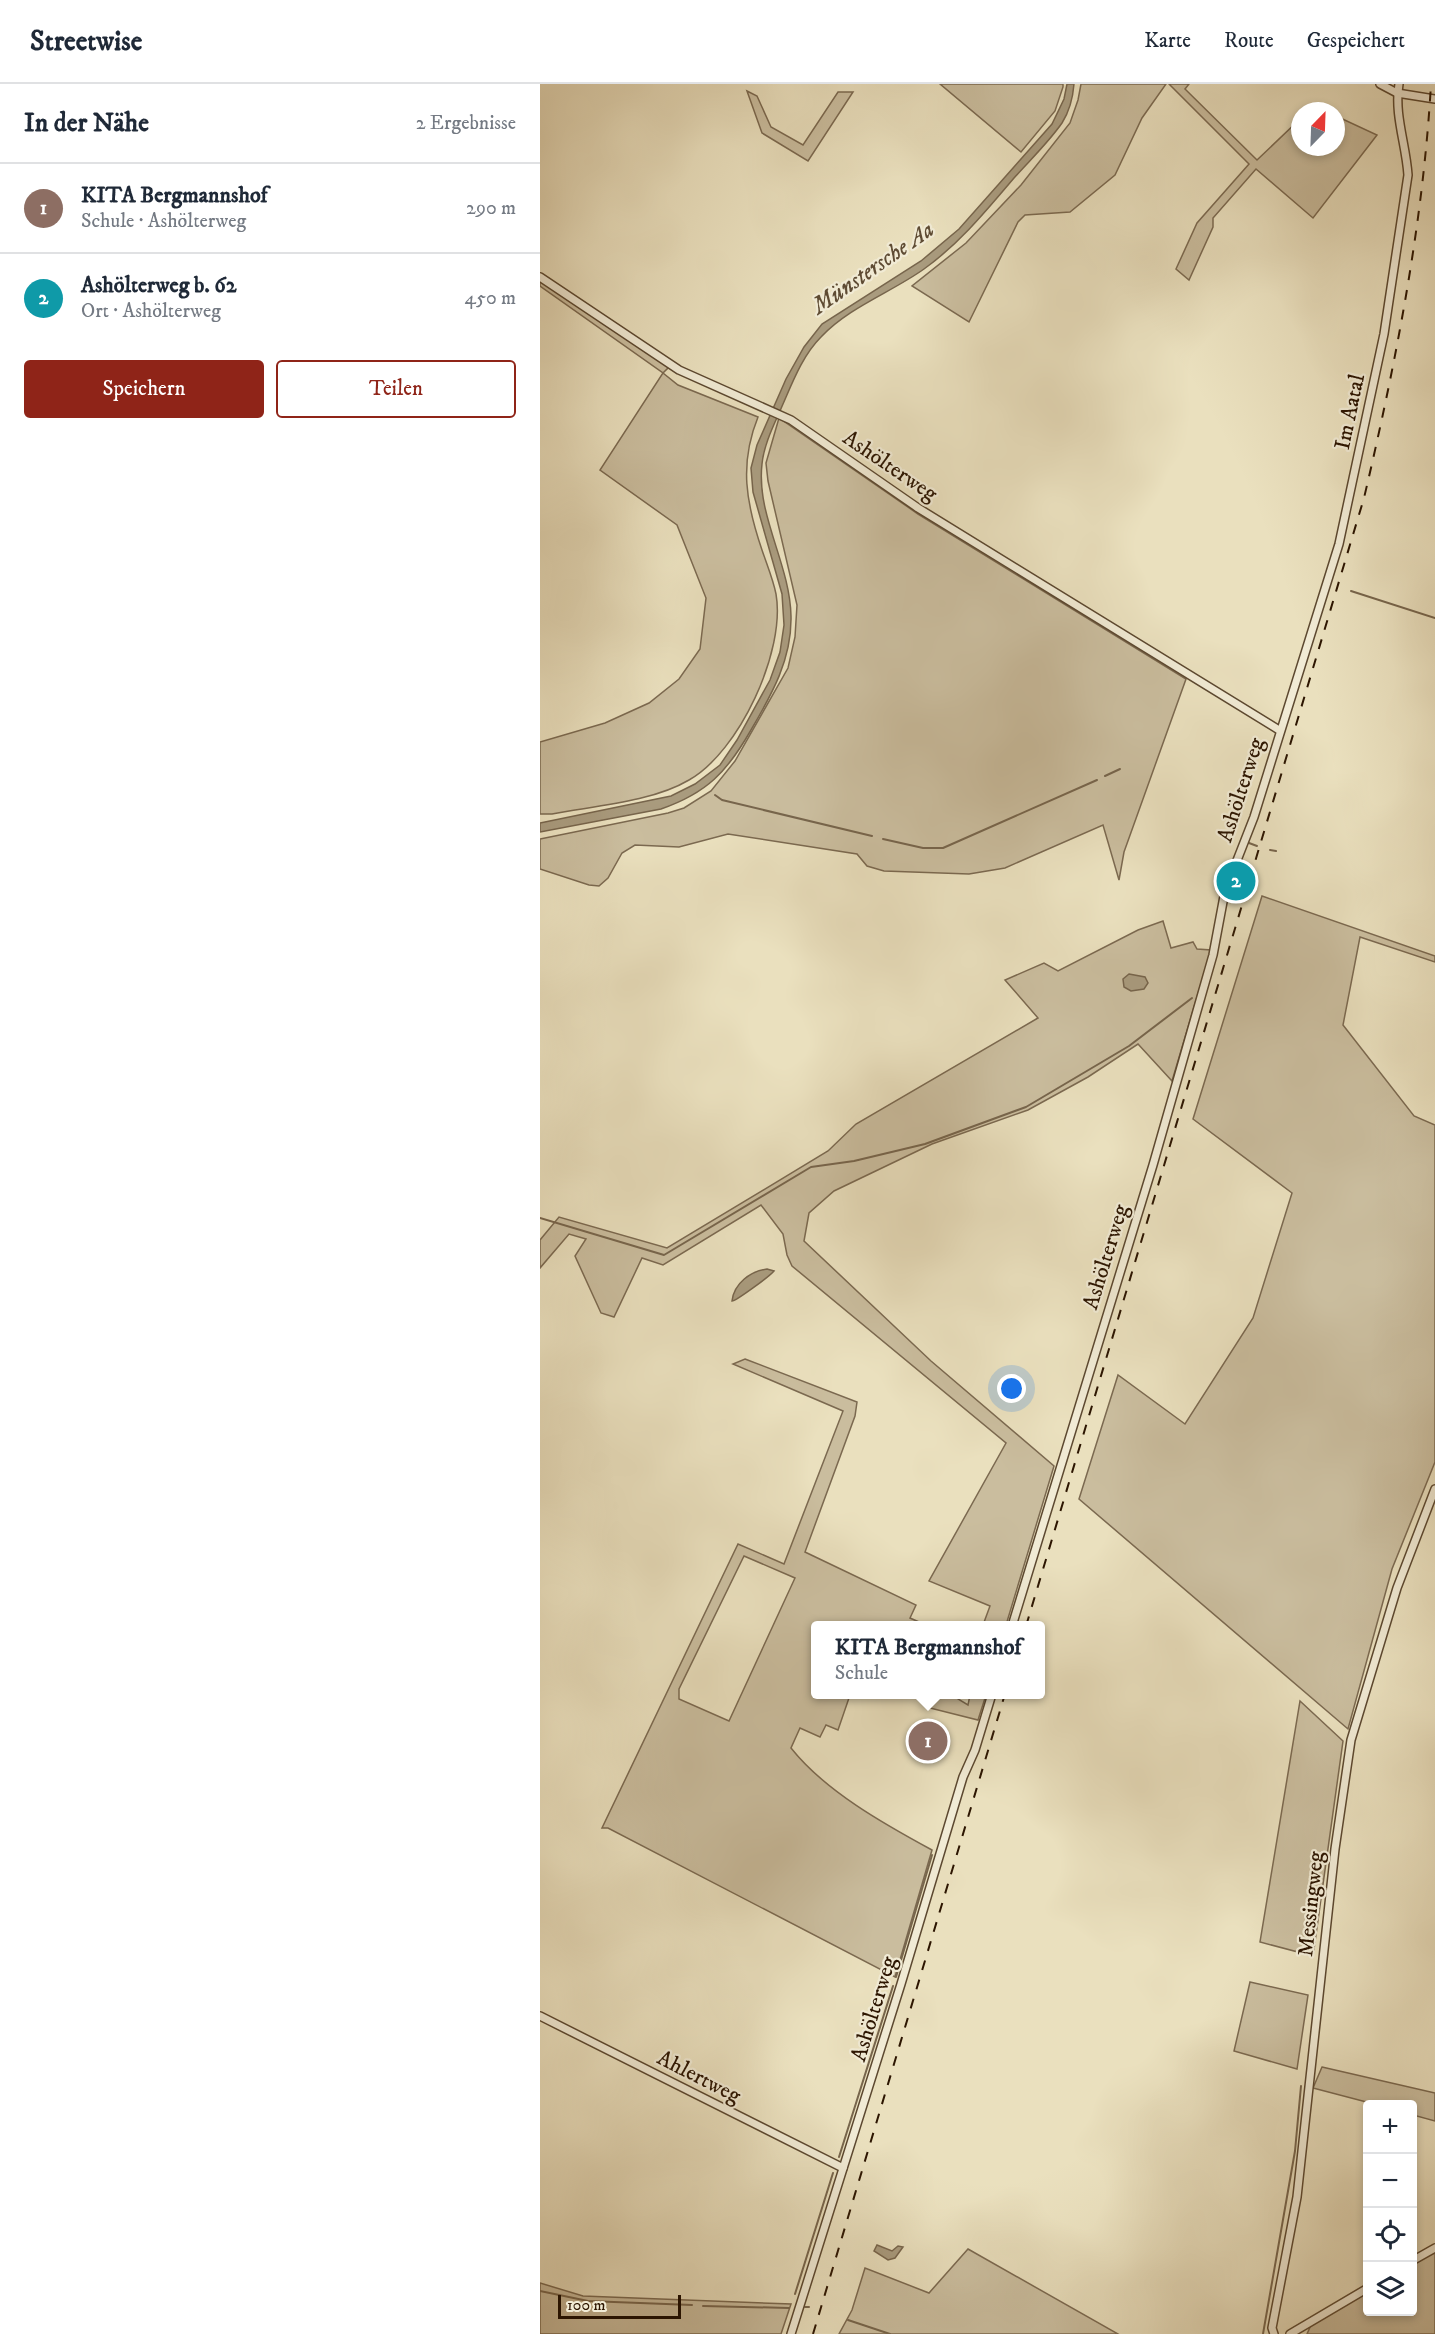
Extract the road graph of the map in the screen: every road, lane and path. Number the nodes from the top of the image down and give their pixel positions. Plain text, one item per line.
1 (1380, 84) edge
2 (1399, 84) edge
3 (1397, 93) junction
4 (1435, 99) edge
5 (540, 277) edge
6 (1279, 730) junction
7 (1435, 1489) edge
8 (1014, 1621) edge
9 (991, 1699) edge
10 (540, 2016) edge
11 (843, 2168) junction
12 (1435, 2248) edge
13 (1417, 2259) edge
14 (1363, 2291) edge
15 (791, 2334) edge
16 (1274, 2334) edge
17 (1290, 2334) edge

1 - 3 street
2 - 3 street, Im Aatal
3 - 4 street
3 - 6 street, Im Aatal
5 - 6 street, Ashölterweg
6 - 8 street, Ashölterweg
7 - 16 street, Messingweg
9 - 11 street, Ashölterweg
10 - 11 street, Ahlertweg
11 - 15 street, Ashölterweg
12 - 13 street
14 - 17 street

